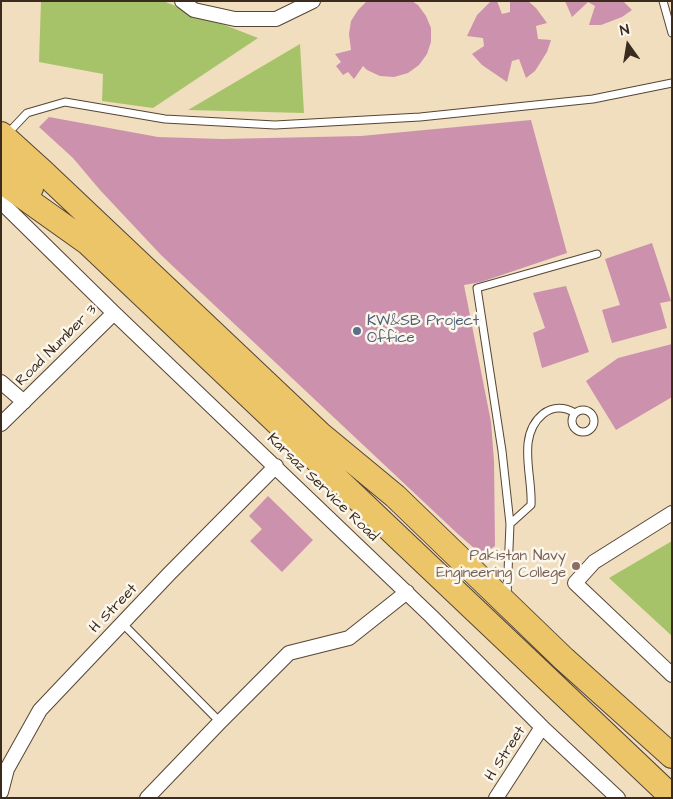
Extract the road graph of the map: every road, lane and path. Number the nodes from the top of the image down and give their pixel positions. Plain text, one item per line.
1 (182, 1) edge
2 (313, 1) edge
3 (663, 1) edge
4 (672, 33) edge
5 (672, 84) edge
6 (4, 129) edge
7 (1, 159) edge
8 (1, 181) edge
9 (1, 202) edge
10 (88, 243) junction
11 (597, 254) dead end
12 (114, 313) junction
13 (1, 382) edge
14 (24, 402) junction
15 (575, 413) dead end
16 (1, 424) edge
17 (276, 466) junction
18 (672, 513) edge
19 (510, 524) junction
20 (407, 592) junction
21 (507, 604) junction
22 (122, 623) junction
23 (672, 675) edge
24 (220, 722) junction
25 (542, 728) junction
26 (672, 756) edge
27 (1, 792) edge
28 (672, 796) edge
29 (147, 798) edge
30 (496, 798) edge
31 (618, 798) edge

1 - 2 street
3 - 4 lane
5 - 6 lane
6 - 21 highway
7 - 10 highway
8 - 10 highway
9 - 12 street, Karsaz Service Road
10 - 28 highway
11 - 19 lane
12 - 14 street, Road Number 3
12 - 17 street, Karsaz Service Road
13 - 14 street
14 - 16 street, Road Number 3
15 - 19 lane
17 - 20 street, Karsaz Service Road
17 - 22 street, H Street
18 - 23 street
19 - 21 lane
20 - 24 street
20 - 25 street, Karsaz Service Road
21 - 26 highway
22 - 24 lane
22 - 27 street, H Street
24 - 29 street
25 - 30 street, H Street
25 - 31 street, Karsaz Service Road

